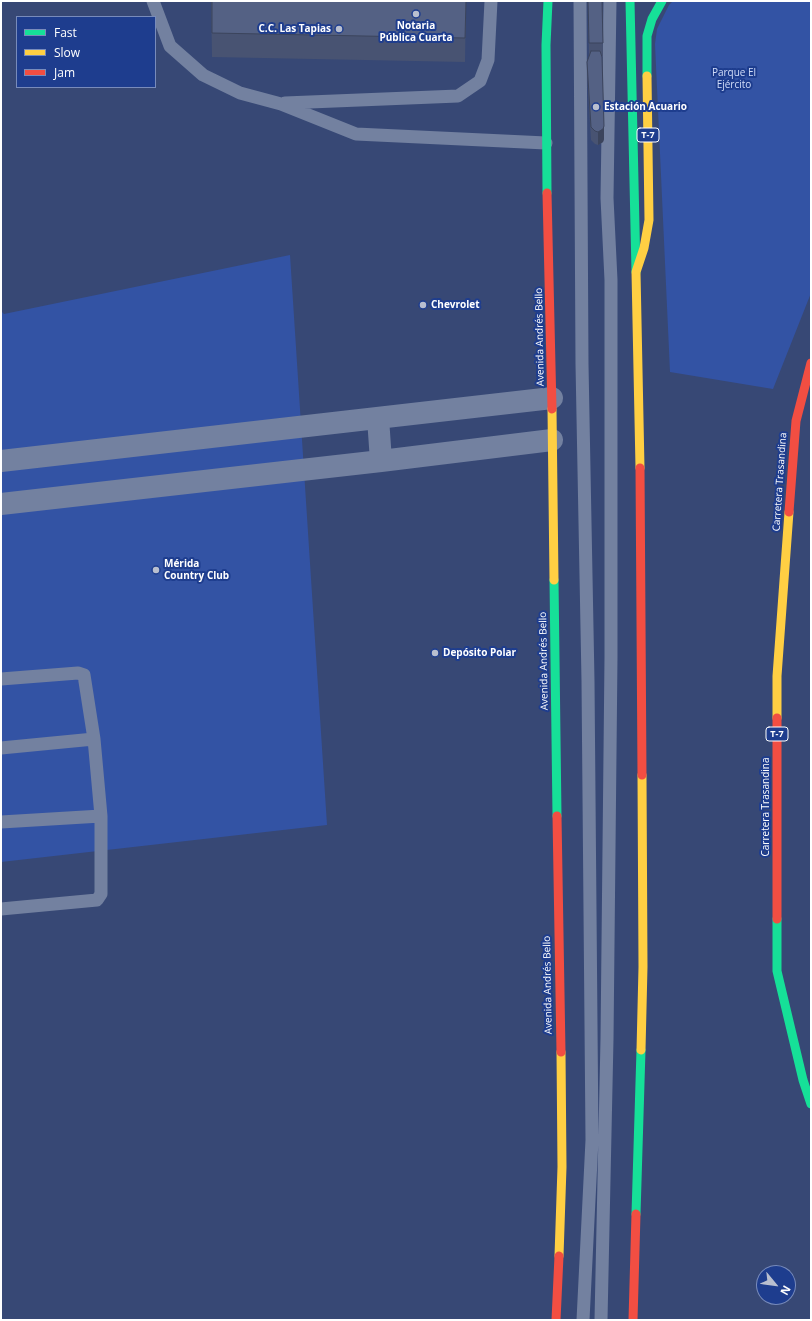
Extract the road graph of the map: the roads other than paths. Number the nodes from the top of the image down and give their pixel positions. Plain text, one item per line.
1 (153, 1) edge
2 (491, 1) edge
3 (548, 1) edge
4 (580, 1) edge
5 (610, 1) edge
6 (630, 1) edge
7 (662, 1) edge
8 (281, 104) junction
9 (546, 143) junction
10 (636, 272) junction
11 (811, 363) edge
12 (552, 398) junction
13 (378, 418) junction
14 (552, 440) junction
15 (1, 461) edge
16 (381, 461) junction
17 (1, 504) edge
18 (1, 679) edge
19 (94, 739) junction
20 (1, 748) edge
21 (101, 816) junction
22 (1, 822) edge
23 (1, 909) edge
24 (811, 1104) edge
25 (556, 1320) edge
26 (583, 1320) edge
27 (601, 1320) edge
28 (633, 1320) edge

1 - 8 lane
2 - 8 lane
3 - 9 main road, Avenida Andrés Bello
4 - 26 lane
5 - 27 lane
6 - 10 main road
7 - 10 main road, T-7
8 - 9 lane
9 - 12 main road, Avenida Andrés Bello
10 - 28 main road
11 - 24 main road, Carretera Trasandina / T-7
12 - 13 street
12 - 14 main road, Avenida Andrés Bello
13 - 15 street
13 - 16 street
14 - 16 street
14 - 25 main road, Avenida Andrés Bello
16 - 17 street
18 - 19 lane
19 - 20 lane
19 - 21 lane
21 - 22 lane
21 - 23 lane

